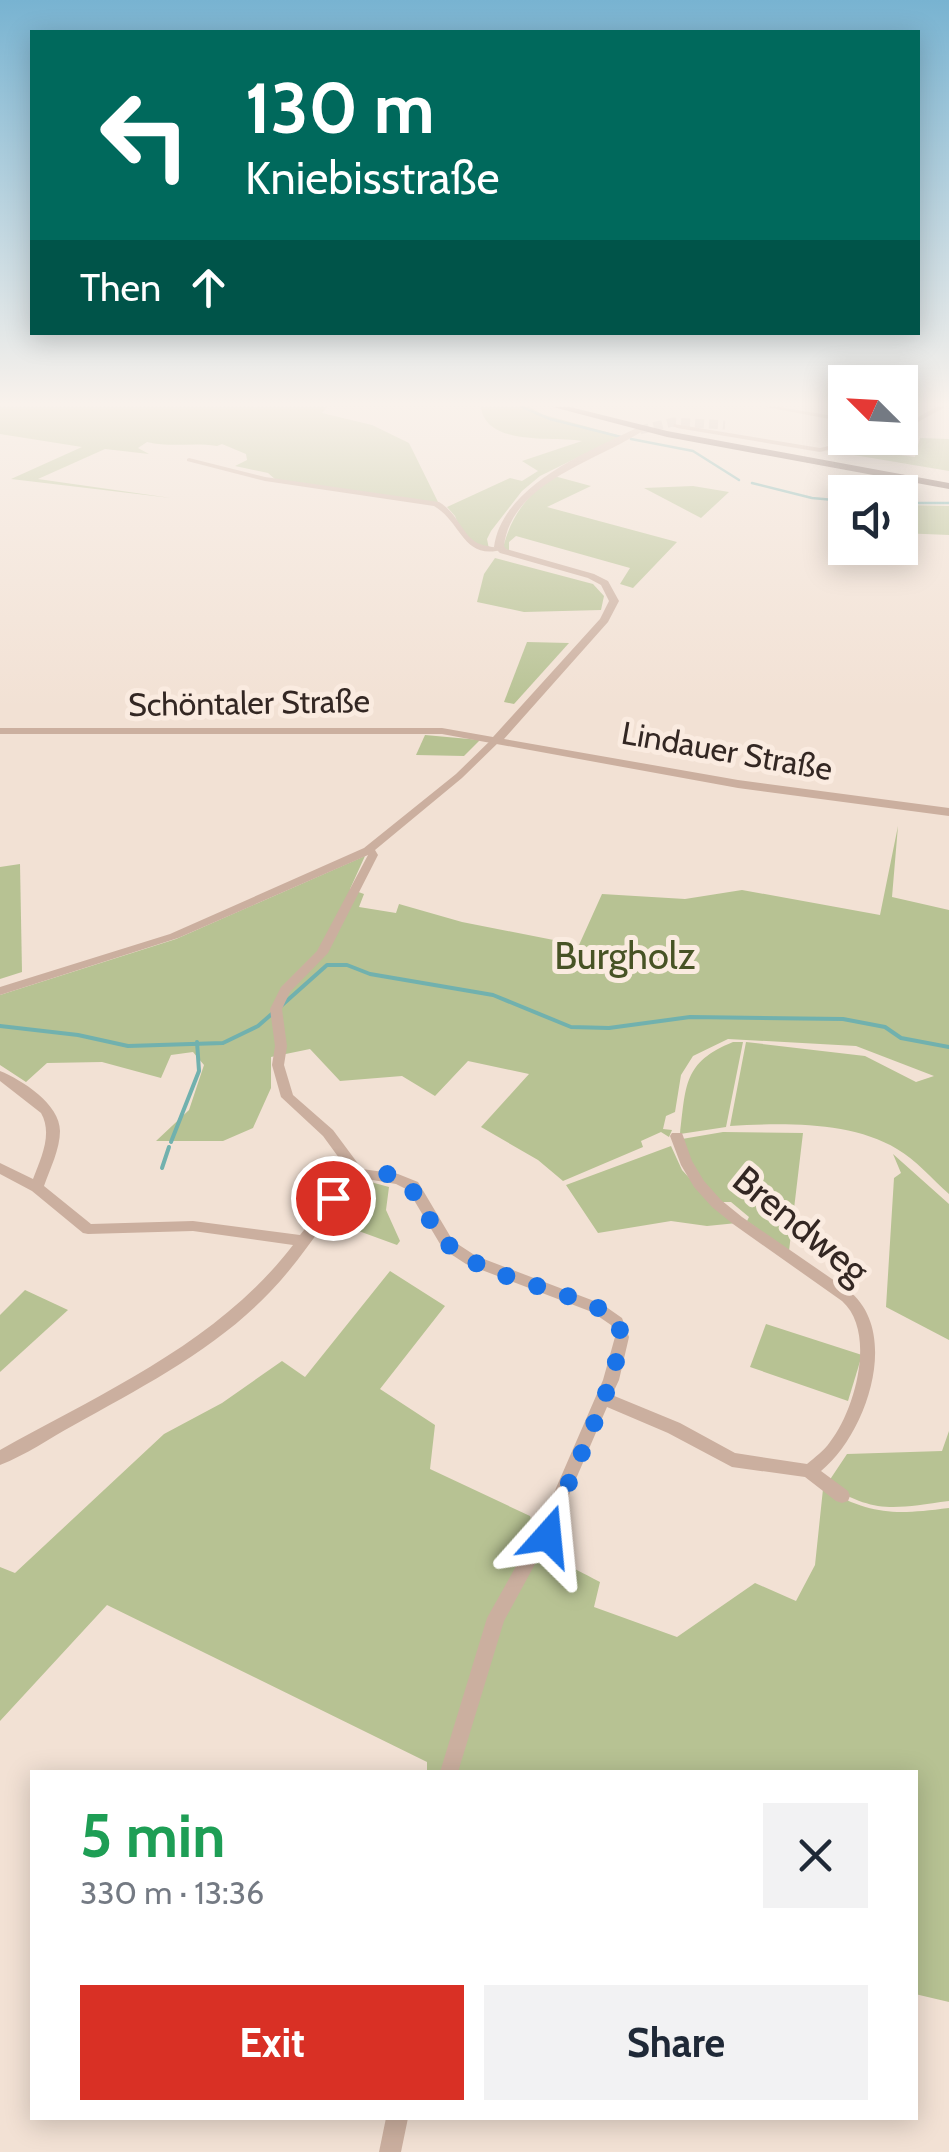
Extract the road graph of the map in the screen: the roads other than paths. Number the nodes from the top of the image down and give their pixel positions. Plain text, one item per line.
1 (441, 507) edge
2 (521, 507) edge
3 (500, 550) junction
4 (0, 732) edge
5 (498, 738) junction
6 (949, 812) edge
7 (369, 850) junction
8 (0, 991) edge
9 (0, 1075) edge
10 (677, 1136) dead end
11 (0, 1168) edge
12 (358, 1173) junction
13 (37, 1187) junction
14 (303, 1241) junction
15 (604, 1399) junction
16 (0, 1458) edge
17 (809, 1471) junction
18 (842, 1496) dead end
19 (450, 1770) edge
20 (397, 2120) edge
21 (390, 2152) edge

1 - 3 street
2 - 3 street
3 - 5 street
4 - 5 street, Schöntaler Straße
5 - 6 street, Lindauer Straße
5 - 7 street
7 - 8 street
7 - 12 street
9 - 13 street
10 - 17 street, Brendweg
11 - 13 street
12 - 14 street
12 - 15 street
13 - 14 street
14 - 16 street
15 - 17 street
15 - 19 street
17 - 18 street
20 - 21 street

